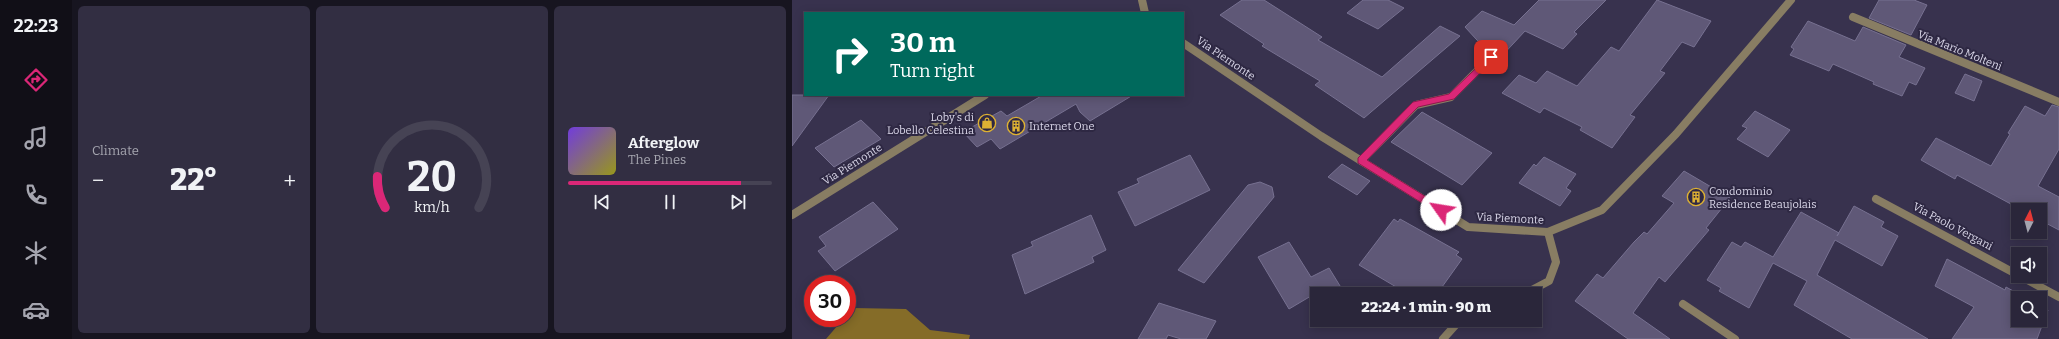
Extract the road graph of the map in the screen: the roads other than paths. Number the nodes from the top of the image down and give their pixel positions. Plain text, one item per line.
1 (1142, 0) edge
2 (1791, 0) edge
3 (1145, 12) edge
4 (1854, 17) dead end
5 (1184, 44) edge
6 (1491, 57) dead end
7 (983, 96) edge
8 (2059, 102) edge
9 (1361, 160) junction
10 (1876, 199) dead end
11 (792, 215) edge
12 (1548, 232) junction
13 (2011, 271) edge
14 (2034, 283) edge
15 (1538, 287) edge
16 (2059, 297) edge
17 (1683, 304) dead end
18 (1454, 327) edge
19 (1443, 339) edge
20 (1735, 339) edge

1 - 3 street
2 - 12 street, Via Piemonte
4 - 8 street, Via Mario Molteni
5 - 9 street, Via Piemonte
6 - 9 street
7 - 11 street, Via Piemonte
9 - 12 street, Via Piemonte
10 - 13 street, Via Paolo Vergani
12 - 15 street
14 - 16 street, Via Paolo Vergani
17 - 20 street
18 - 19 street

